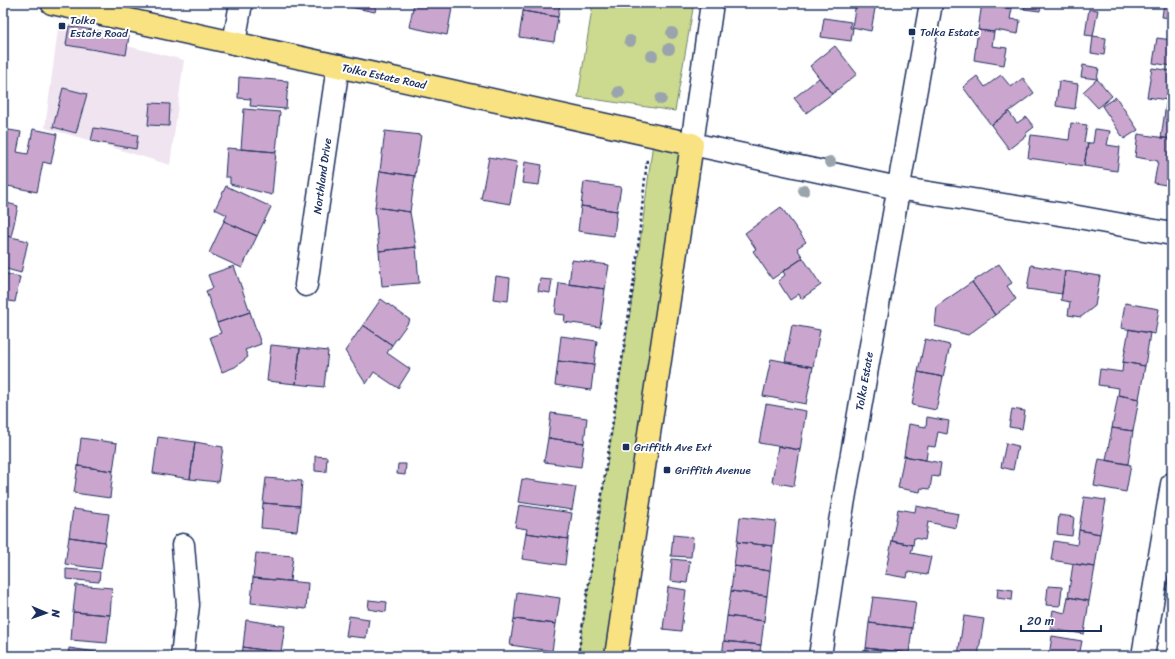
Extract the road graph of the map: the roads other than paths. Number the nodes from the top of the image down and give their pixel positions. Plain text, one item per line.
1 (52, 3) edge
2 (241, 3) edge
3 (712, 3) edge
4 (931, 3) edge
5 (234, 43) junction
6 (338, 66) junction
7 (692, 144) junction
8 (898, 188) junction
9 (1172, 234) edge
10 (306, 285) dead end
11 (1172, 484) edge
12 (183, 545) dead end
13 (182, 656) edge
14 (616, 656) edge
15 (820, 656) edge
16 (1143, 656) edge

1 - 5 main road, Tolka Estate Road
2 - 5 street
3 - 7 street
4 - 8 street, Tolka Estate
5 - 6 main road, Tolka Estate Road
6 - 7 main road, Tolka Estate Road
6 - 10 street, Northland Drive
7 - 8 street
7 - 14 main road
8 - 9 street
8 - 15 street, Tolka Estate
11 - 16 street
12 - 13 street

